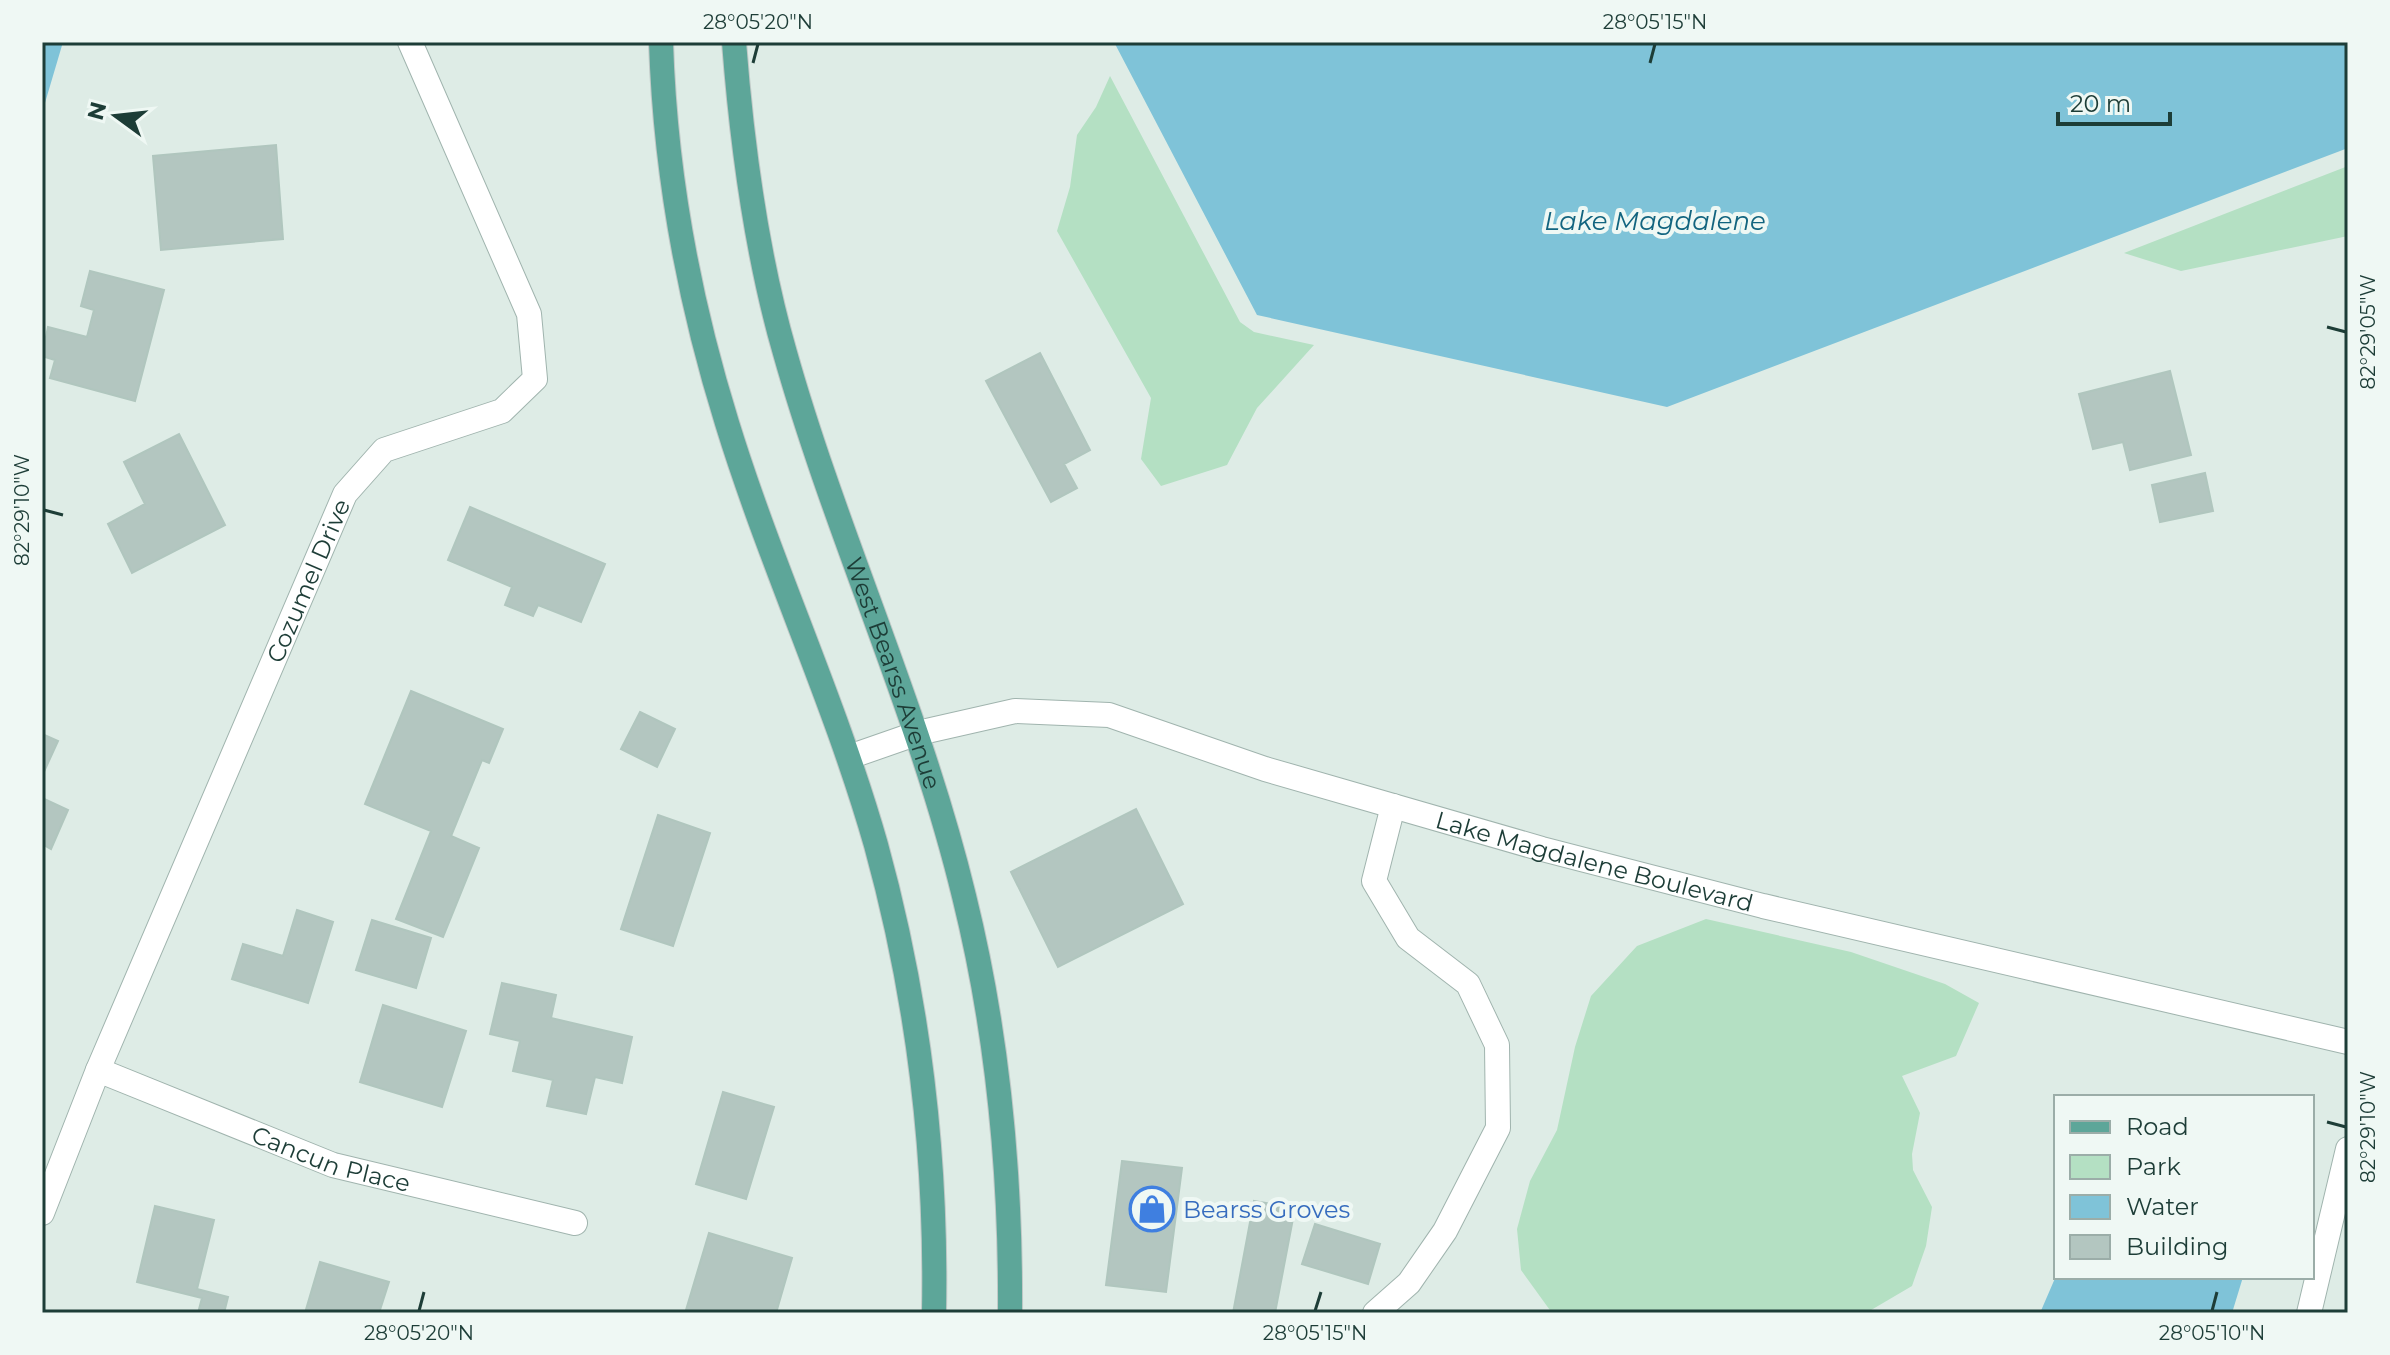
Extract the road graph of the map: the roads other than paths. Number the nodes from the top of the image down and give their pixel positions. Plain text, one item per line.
1 (410, 42) edge
2 (661, 42) edge
3 (734, 42) edge
4 (918, 733) junction
5 (849, 757) junction
6 (1393, 806) junction
7 (2347, 1037) edge
8 (98, 1070) junction
9 (2348, 1149) edge
10 (42, 1213) edge
11 (575, 1223) dead end
12 (934, 1313) edge
13 (1010, 1313) edge
14 (1375, 1313) edge
15 (2309, 1313) edge

1 - 8 street, Cozumel Drive
2 - 5 main road
3 - 4 main road, West Bearss Avenue
4 - 5 street, Lake Magdalene Boulevard
4 - 6 street, Lake Magdalene Boulevard
4 - 13 main road, West Bearss Avenue
5 - 12 main road
6 - 7 street, Lake Magdalene Boulevard
6 - 14 street
8 - 10 street, Cozumel Drive
8 - 11 street, Cancun Place
9 - 15 street

